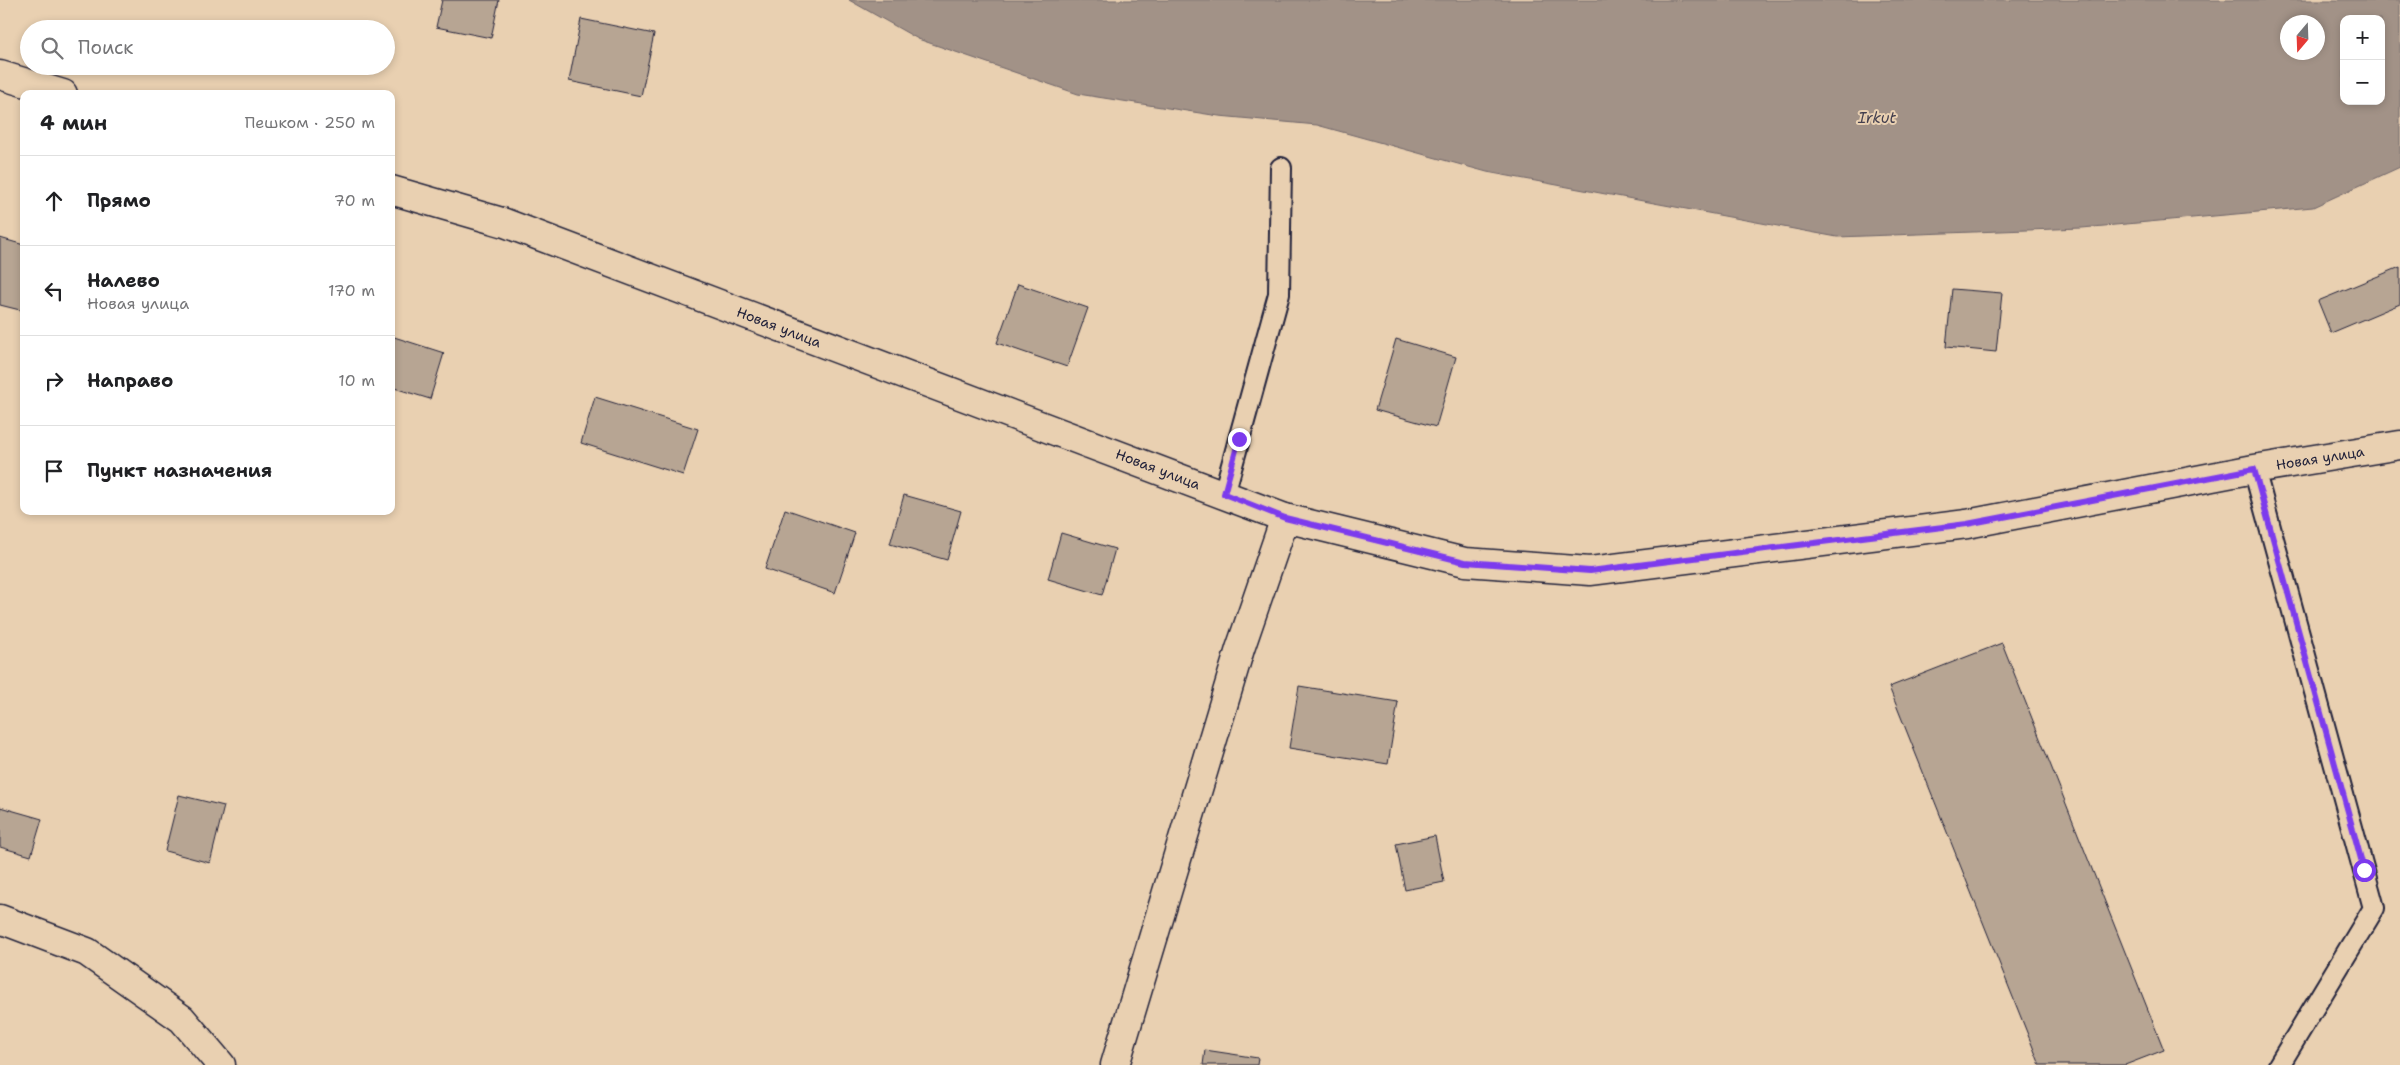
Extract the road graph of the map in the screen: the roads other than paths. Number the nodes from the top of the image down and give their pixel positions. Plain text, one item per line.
1 (0, 75) edge
2 (50, 90) edge
3 (1281, 168) dead end
4 (395, 191) edge
5 (2400, 445) edge
6 (2254, 469) junction
7 (1224, 494) junction
8 (1285, 518) junction
9 (0, 919) edge
10 (221, 1065) edge
11 (1115, 1065) edge
12 (2279, 1065) edge

1 - 2 street
3 - 7 lane
4 - 7 street, Новая улица
5 - 6 street, Новая улица
6 - 8 street, Новая улица
6 - 12 lane
7 - 8 street, Новая улица
8 - 11 street
9 - 10 street

